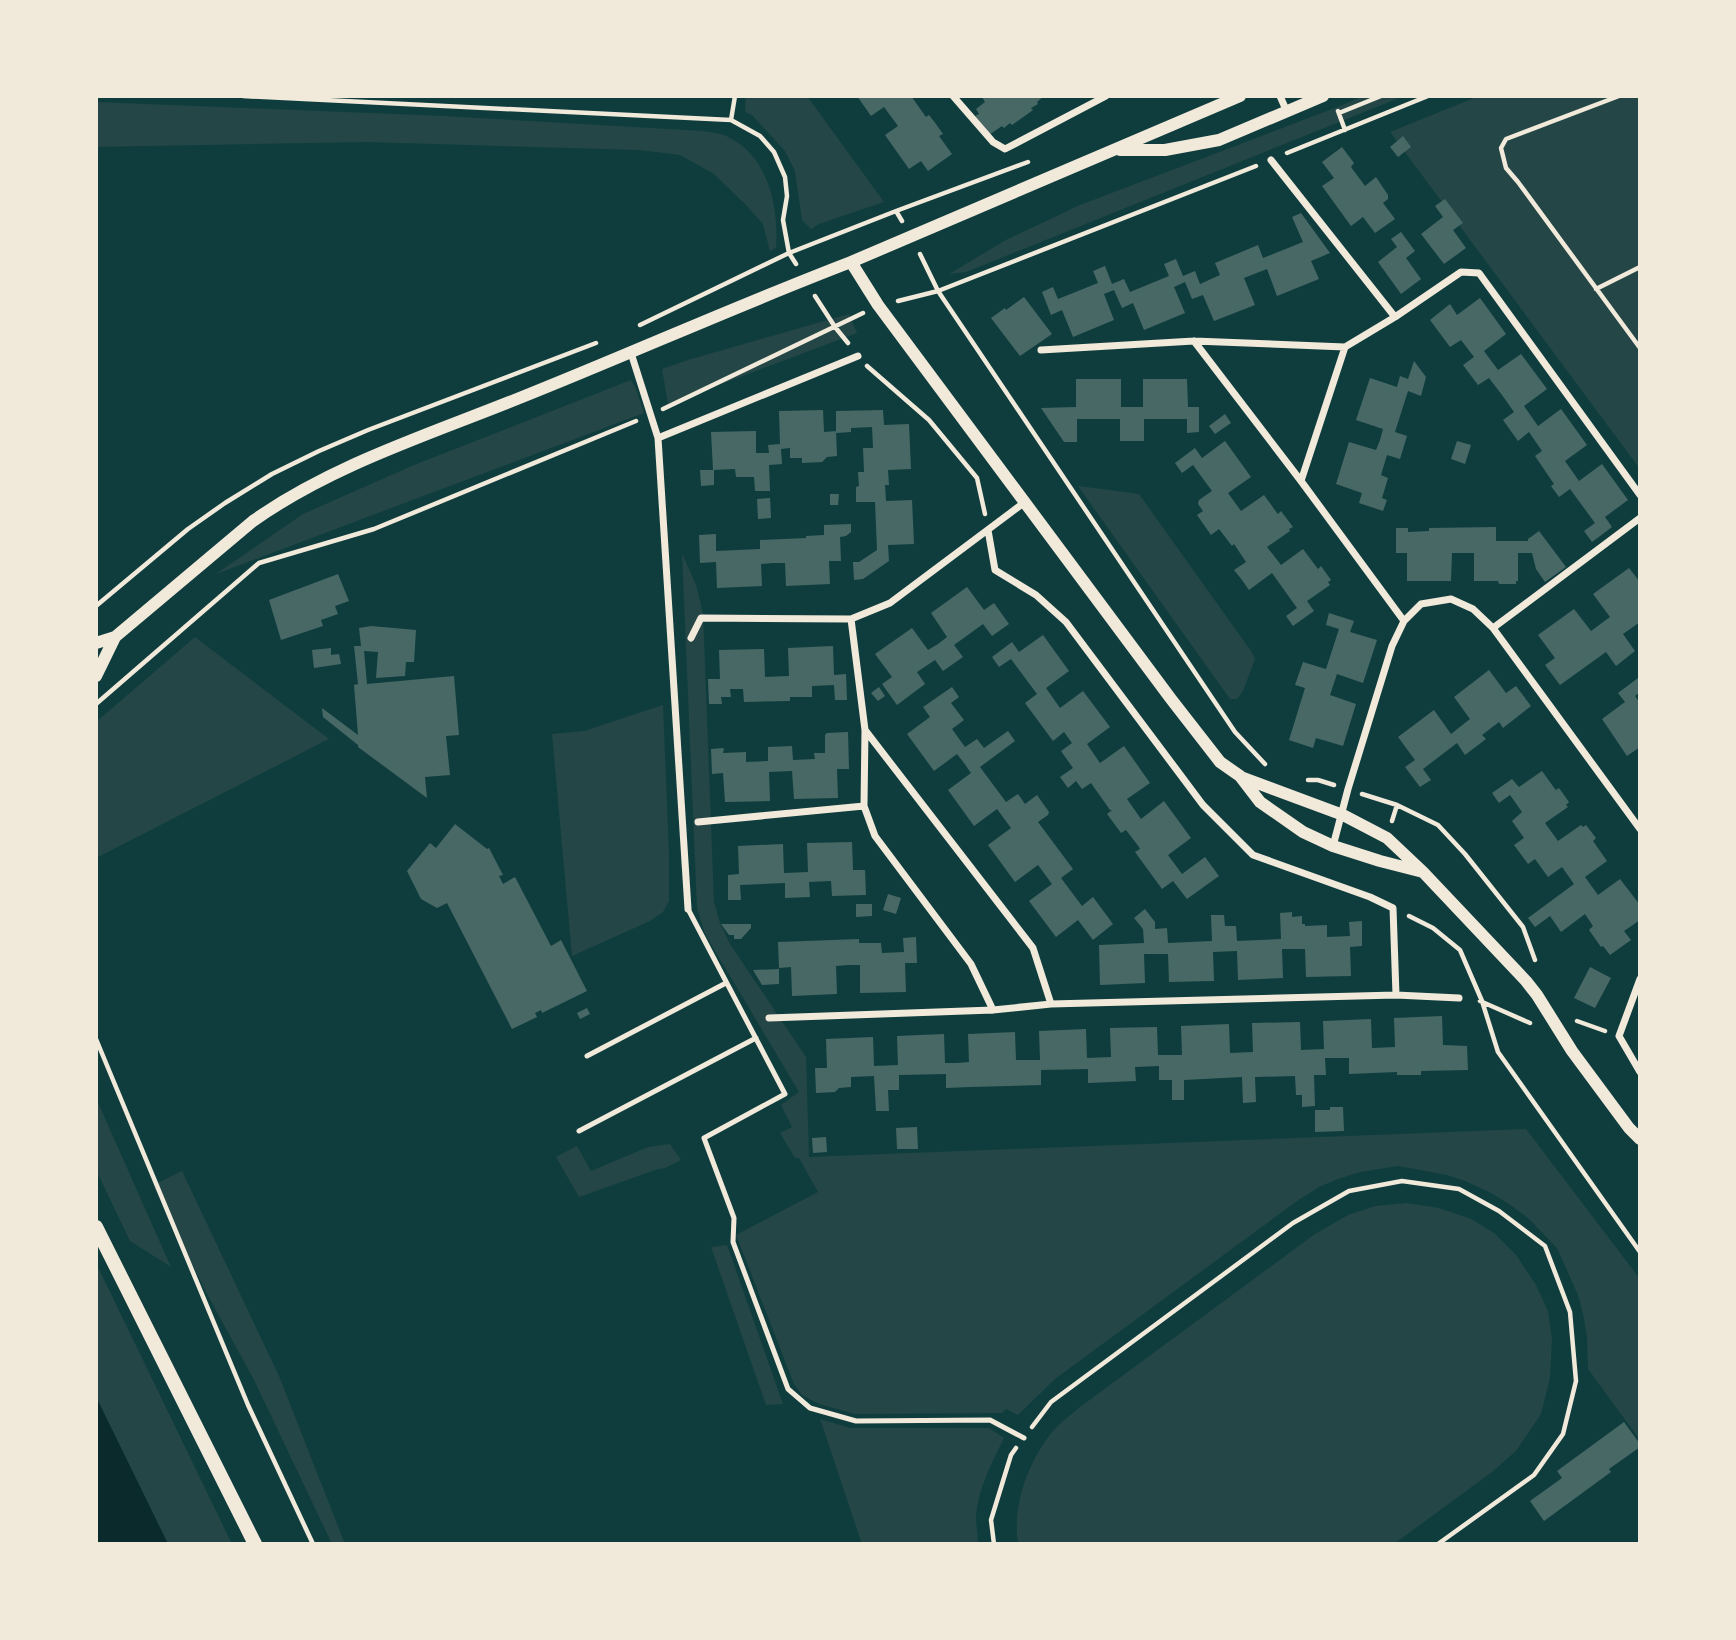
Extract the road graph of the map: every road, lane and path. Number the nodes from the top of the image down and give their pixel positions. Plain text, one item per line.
1 (243, 96) edge
2 (735, 96) edge
3 (953, 96) edge
4 (1106, 96) edge
5 (1240, 96) edge
6 (1280, 96) edge
7 (1322, 96) edge
8 (1381, 96) edge
9 (1428, 96) edge
10 (1619, 96) edge
11 (1287, 112) junction
12 (731, 120) junction
13 (1345, 130) junction
14 (1113, 150) junction
15 (1271, 160) junction
16 (1029, 162) dead end
17 (896, 211) dead end
18 (789, 253) dead end
19 (851, 262) junction
20 (1640, 267) edge
21 (1596, 289) junction
22 (1395, 317) junction
23 (1194, 341) junction
24 (1345, 346) junction
25 (1640, 348) edge
26 (1041, 350) dead end
27 (631, 353) junction
28 (858, 355) junction
29 (650, 416) junction
30 (658, 438) junction
31 (1301, 481) junction
32 (1640, 495) edge
33 (1025, 502) junction
34 (1640, 517) edge
35 (988, 530) junction
36 (851, 619) junction
37 (1405, 621) junction
38 (1493, 628) junction
39 (115, 637) junction
40 (691, 638) dead end
41 (96, 643) edge
42 (96, 676) edge
43 (96, 704) edge
44 (865, 730) junction
45 (1273, 769) dead end
46 (1240, 776) junction
47 (1306, 780) dead end
48 (1348, 789) junction
49 (864, 806) junction
50 (1343, 815) junction
51 (698, 822) dead end
52 (1640, 829) edge
53 (1333, 846) junction
54 (1423, 872) junction
55 (1393, 908) junction
56 (688, 909) joint
57 (1640, 979) edge
58 (726, 983) junction
59 (1396, 995) junction
60 (1536, 995) junction
61 (1459, 998) dead end
62 (1482, 1001) junction
63 (1051, 1004) junction
64 (993, 1010) junction
65 (1546, 1010) junction
66 (769, 1018) dead end
67 (1538, 1028) dead end
68 (1619, 1036) junction
69 (756, 1038) junction
70 (96, 1039) edge
71 (587, 1056) dead end
72 (1640, 1072) edge
73 (579, 1131) dead end
74 (1640, 1139) edge
75 (96, 1227) edge
76 (1640, 1252) edge
77 (1024, 1438) junction
78 (255, 1544) edge
79 (313, 1544) edge
80 (994, 1544) edge
81 (1438, 1544) edge

1 - 12 path
2 - 12 path
3 - 4 street
5 - 14 street
6 - 11 street
7 - 11 street
8 - 13 path
9 - 13 path
10 - 21 path
11 - 14 street
12 - 18 path
13 - 15 path
14 - 19 street
15 - 22 street
15 - 45 path
16 - 17 path
19 - 27 street
19 - 33 street
20 - 21 path
21 - 25 path
22 - 24 street
22 - 32 street
23 - 24 street
23 - 26 street
23 - 31 street
24 - 31 street
27 - 29 street
27 - 39 street
28 - 29 path
28 - 30 street
28 - 35 path
29 - 30 street
29 - 43 path
30 - 56 street
31 - 37 street
33 - 35 street
33 - 46 street
34 - 38 street
35 - 36 street
35 - 55 street
36 - 40 street
36 - 44 street
37 - 38 street
37 - 48 street
38 - 52 street
39 - 41 street
39 - 42 street
44 - 49 street
44 - 63 street
46 - 50 street
46 - 53 street
47 - 48 path
48 - 50 street
48 - 60 path
49 - 51 street
49 - 64 street
50 - 53 street
50 - 54 street
53 - 54 street
54 - 60 street
55 - 59 street
55 - 62 path
56 - 58 lane
57 - 68 street
58 - 69 lane
58 - 71 lane
59 - 61 street
59 - 63 street
60 - 65 street
62 - 67 path
62 - 76 path
63 - 64 street
64 - 66 street
65 - 68 path
65 - 74 street
68 - 72 street
69 - 73 lane
69 - 77 lane
70 - 79 path
75 - 78 main road
77 - 80 path
77 - 81 path

